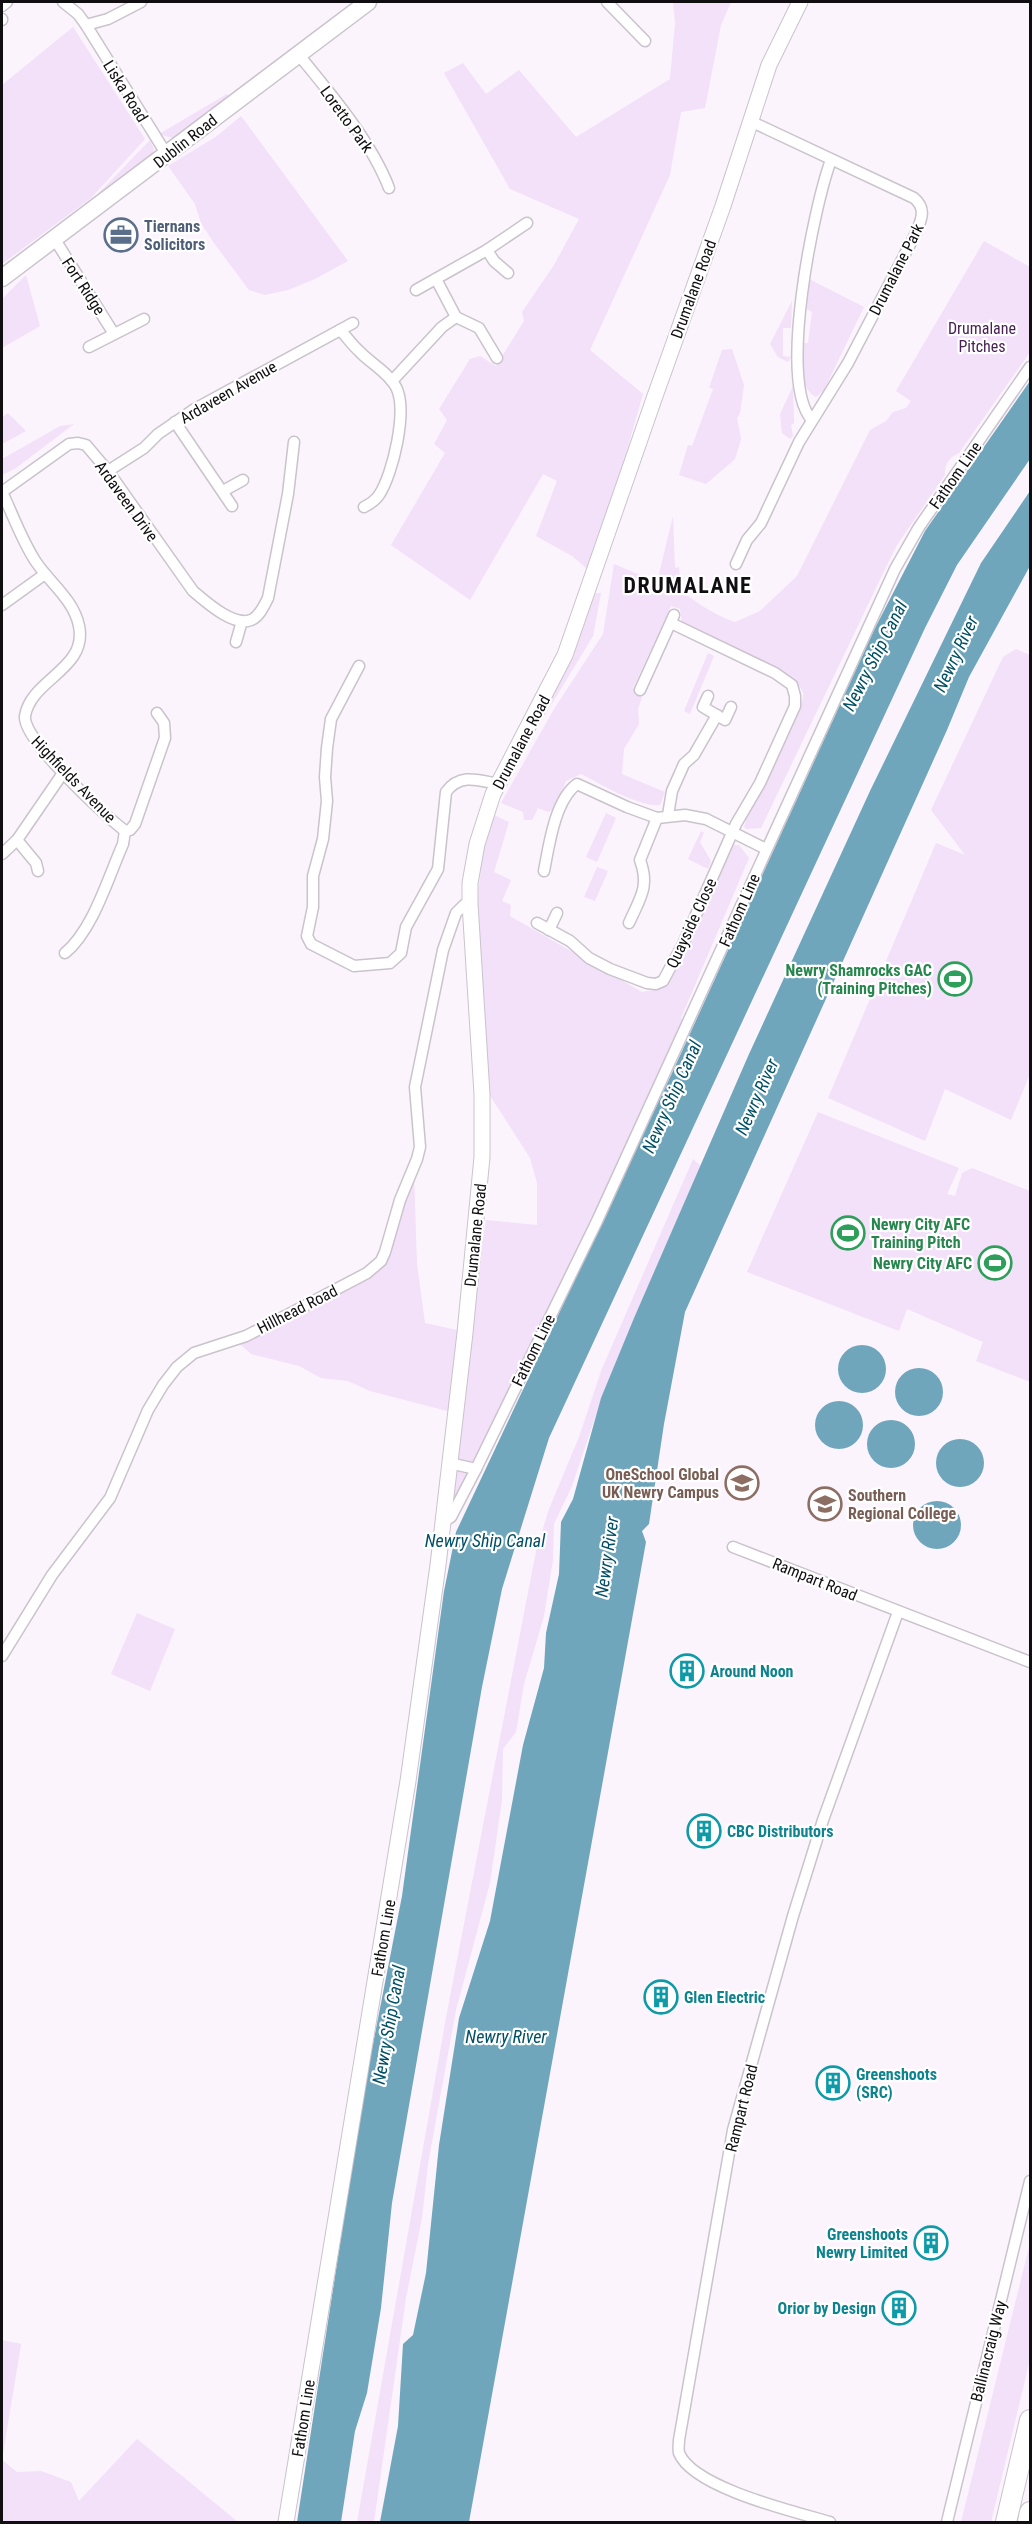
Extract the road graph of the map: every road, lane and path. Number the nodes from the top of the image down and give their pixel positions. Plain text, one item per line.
1 (7, 2) edge
2 (63, 2) edge
3 (141, 2) edge
4 (368, 2) edge
5 (607, 2) edge
6 (800, 2) edge
7 (2, 6) edge
8 (86, 25) junction
9 (645, 41) dead end
10 (298, 54) junction
11 (750, 121) junction
12 (167, 155) junction
13 (831, 160) junction
14 (389, 188) dead end
15 (527, 223) dead end
16 (54, 238) junction
17 (487, 250) junction
18 (508, 273) dead end
19 (2, 278) edge
20 (436, 279) junction
21 (417, 290) dead end
22 (456, 317) junction
23 (144, 319) dead end
24 (353, 323) dead end
25 (340, 330) junction
26 (114, 334) junction
27 (89, 347) dead end
28 (497, 358) dead end
29 (1030, 367) edge
30 (392, 381) junction
31 (812, 420) junction
32 (175, 422) junction
33 (294, 442) dead end
34 (108, 471) junction
35 (243, 480) dead end
36 (223, 491) junction
37 (2, 492) edge
38 (232, 506) dead end
39 (364, 507) dead end
40 (736, 564) dead end
41 (45, 574) junction
42 (2, 605) edge
43 (242, 621) junction
44 (236, 642) dead end
45 (359, 666) dead end
46 (640, 690) dead end
47 (708, 696) dead end
48 (731, 707) dead end
49 (157, 713) dead end
50 (717, 715) junction
51 (63, 772) junction
52 (498, 784) junction
53 (662, 816) junction
54 (126, 831) junction
55 (733, 832) junction
56 (16, 840) junction
57 (766, 849) junction
58 (2, 854) edge
59 (38, 871) dead end
60 (544, 871) dead end
61 (470, 904) junction
62 (557, 913) dead end
63 (629, 922) dead end
64 (537, 923) dead end
65 (549, 930) junction
66 (65, 953) dead end
67 (449, 1463) junction
68 (476, 1469) junction
69 (443, 1522) junction
70 (733, 1546) dead end
71 (898, 1612) junction
72 (2, 1656) edge
73 (1030, 1662) edge
74 (1030, 2181) edge
75 (1030, 2420) edge
76 (1030, 2512) edge
77 (286, 2523) edge
78 (830, 2523) edge
79 (947, 2523) edge
80 (1006, 2523) edge
81 (1028, 2523) edge

1 - 7 street
2 - 8 street, Liska Road
3 - 8 street
4 - 10 main road, Dublin Road
5 - 9 street
6 - 11 main road, Drumalane Road
8 - 12 street, Liska Road
10 - 12 main road, Dublin Road
10 - 14 street, Loretto Park
11 - 13 street, Drumalane Park
11 - 52 main road, Drumalane Road
12 - 16 main road, Dublin Road
13 - 31 street
13 - 31 street, Drumalane Park
15 - 17 street
16 - 19 main road, Dublin Road
16 - 26 street, Fort Ridge
17 - 18 street
17 - 20 street
20 - 21 street
20 - 22 street
22 - 28 street
22 - 30 street
23 - 26 street, Fort Ridge
24 - 25 street, Ardaveen Avenue
25 - 30 street
25 - 32 street, Ardaveen Avenue
26 - 27 street, Fort Ridge
29 - 57 street, Fathom Line
30 - 39 street
31 - 40 street, Drumalane Park
32 - 34 street, Ardaveen Avenue
32 - 36 street
33 - 43 street
34 - 37 street, Ardaveen Drive
34 - 43 street, Ardaveen Drive
35 - 36 street
36 - 38 street
37 - 41 street, Highfields Avenue
41 - 42 street
41 - 51 street, Highfields Avenue
43 - 44 street
45 - 52 street
46 - 55 street, Quayside Close
47 - 50 street
48 - 50 street
49 - 54 street, Highfields Avenue
50 - 53 street
51 - 54 street, Highfields Avenue
51 - 56 street
52 - 61 main road, Drumalane Road
53 - 55 street
53 - 60 street
53 - 63 street
54 - 66 street
55 - 57 street
55 - 65 street, Quayside Close
56 - 58 street
56 - 59 street
57 - 68 street, Fathom Line
61 - 67 main road, Drumalane Road
61 - 72 street, Hillhead Road
62 - 65 street
64 - 65 street, Quayside Close
67 - 68 street
67 - 69 main road, Drumalane Road
68 - 69 street, Fathom Line
69 - 77 main road, Fathom Line
70 - 71 street, Rampart Road
71 - 73 street, Rampart Road
71 - 78 street, Rampart Road
74 - 79 street, Ballinacraig Way
75 - 80 highway
76 - 81 highway

